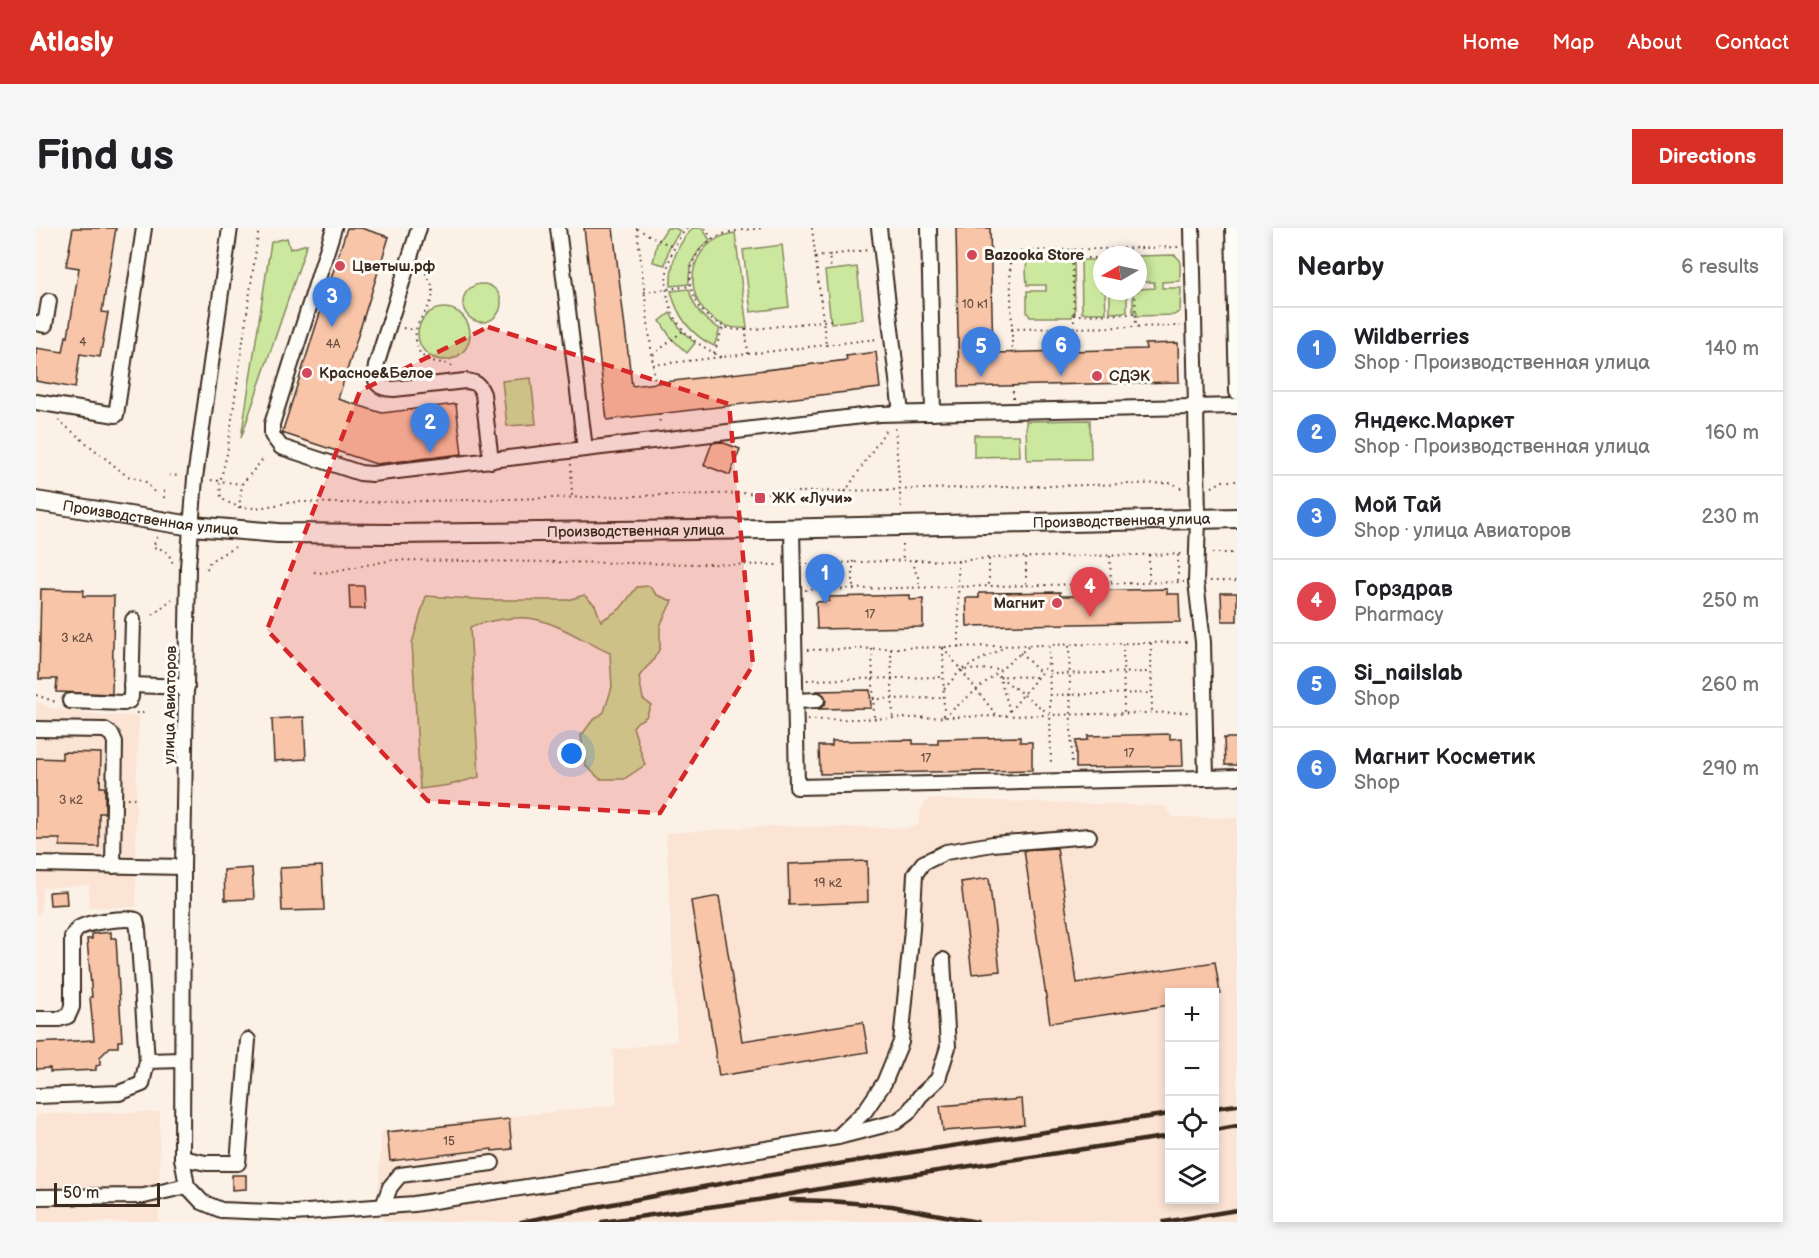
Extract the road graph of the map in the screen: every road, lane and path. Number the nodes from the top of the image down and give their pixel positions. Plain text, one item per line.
1 (144, 228) edge
2 (230, 228) edge
3 (259, 228) edge
4 (334, 228) edge
5 (419, 228) edge
6 (558, 228) edge
7 (637, 228) edge
8 (687, 228) edge
9 (705, 228) edge
10 (763, 228) edge
11 (812, 228) edge
12 (879, 228) edge
13 (929, 228) edge
14 (1192, 228) edge
15 (1233, 228) edge
16 (734, 230) edge
17 (712, 239) junction
18 (1192, 246) junction
19 (674, 247) junction
20 (1147, 248) edge
21 (881, 249) junction
22 (1072, 249) junction
23 (1093, 249) edge
24 (829, 255) junction
25 (815, 257) junction
26 (1072, 258) junction
27 (1093, 258) edge
28 (408, 263) junction
29 (831, 270) dead end
30 (691, 286) junction
31 (666, 289) junction
32 (644, 292) junction
33 (1135, 300) edge
34 (49, 301) dead end
35 (1135, 314) junction
36 (1074, 315) junction
37 (831, 320) dead end
38 (823, 321) junction
39 (36, 323) edge
40 (1194, 326) junction
41 (723, 327) junction
42 (1136, 327) junction
43 (1074, 328) junction
44 (1012, 329) junction
45 (684, 330) junction
46 (746, 330) junction
47 (892, 337) junction
48 (826, 345) junction
49 (1012, 352) dead end
50 (714, 353) junction
51 (748, 354) junction
52 (652, 356) junction
53 (722, 357) junction
54 (653, 365) junction
55 (465, 381) junction
56 (655, 383) dead end
57 (1237, 392) edge
58 (36, 402) edge
59 (1237, 406) edge
60 (1196, 407) junction
61 (933, 413) junction
62 (896, 415) junction
63 (52, 416) dead end
64 (578, 452) junction
65 (263, 459) dead end
66 (491, 460) junction
67 (169, 475) dead end
68 (180, 476) dead end
69 (211, 480) dead end
70 (220, 482) junction
71 (1237, 482) edge
72 (242, 484) junction
73 (164, 487) dead end
74 (1189, 488) dead end
75 (1208, 488) dead end
76 (900, 490) junction
77 (844, 492) junction
78 (155, 493) dead end
79 (572, 497) junction
80 (164, 498) dead end
81 (36, 501) edge
82 (901, 507) dead end
83 (239, 508) junction
84 (1237, 518) edge
85 (1198, 519) junction
86 (192, 526) junction
87 (792, 528) junction
88 (157, 537) dead end
89 (902, 544) dead end
90 (235, 547) dead end
91 (1237, 553) edge
92 (1149, 554) junction
93 (1178, 554) junction
94 (1196, 554) junction
95 (1110, 555) junction
96 (1026, 557) junction
97 (988, 558) junction
98 (903, 560) junction
99 (915, 560) junction
100 (853, 561) junction
101 (958, 561) junction
102 (791, 565) junction
103 (174, 567) dead end
104 (207, 569) dead end
105 (314, 572) dead end
106 (1237, 581) edge
107 (1149, 582) junction
108 (1178, 582) junction
109 (1196, 582) junction
110 (1111, 583) junction
111 (1026, 585) junction
112 (958, 586) junction
113 (989, 586) junction
114 (919, 587) junction
115 (853, 588) junction
116 (802, 590) dead end
117 (174, 598) dead end
118 (153, 615) dead end
119 (133, 620) dead end
120 (1203, 642) junction
121 (1151, 643) junction
122 (1123, 644) junction
123 (1048, 645) junction
124 (1069, 645) junction
125 (1006, 646) junction
126 (1029, 646) junction
127 (959, 647) junction
128 (943, 648) junction
129 (872, 649) junction
130 (891, 649) junction
131 (804, 650) dead end
132 (1020, 653) junction
133 (1049, 663) junction
134 (1001, 669) junction
135 (961, 670) junction
136 (1124, 672) junction
137 (1151, 672) junction
138 (1041, 673) junction
139 (1070, 673) junction
140 (995, 674) junction
141 (1049, 674) junction
142 (999, 676) junction
143 (943, 677) junction
144 (1038, 677) junction
145 (892, 678) junction
146 (873, 679) junction
147 (804, 680) dead end
148 (131, 685) junction
149 (187, 687) junction
150 (944, 688) junction
151 (976, 690) junction
152 (1152, 693) junction
153 (1023, 694) junction
154 (1124, 694) junction
155 (1050, 695) junction
156 (1070, 695) junction
157 (944, 698) junction
158 (873, 699) junction
159 (892, 699) junction
160 (817, 700) dead end
161 (70, 701) dead end
162 (796, 701) junction
163 (1010, 711) junction
164 (1204, 711) junction
165 (1152, 712) junction
166 (1125, 713) junction
167 (1071, 714) junction
168 (1050, 715) junction
169 (997, 716) junction
170 (1006, 716) junction
171 (944, 717) junction
172 (874, 718) junction
173 (893, 718) junction
174 (796, 720) junction
175 (36, 729) edge
176 (1237, 777) edge
177 (1206, 778) junction
178 (1052, 781) junction
179 (1072, 781) junction
180 (1089, 836) dead end
181 (36, 864) edge
182 (113, 866) junction
183 (183, 867) junction
184 (944, 960) dead end
185 (36, 1019) edge
186 (248, 1040) dead end
187 (182, 1060) junction
188 (147, 1061) junction
189 (36, 1096) edge
190 (838, 1137) junction
191 (182, 1158) junction
192 (492, 1163) dead end
193 (187, 1186) junction
194 (36, 1197) edge
195 (383, 1206) junction

1 - 58 street
2 - 86 street, улица Авиаторов
3 - 70 path
4 - 66 street
5 - 28 street
6 - 64 street
7 - 19 path
7 - 32 path
8 - 19 path
9 - 17 path
10 - 16 path
11 - 25 path
12 - 21 street
13 - 61 street
14 - 18 street
15 - 57 street
16 - 17 path
17 - 30 path
18 - 20 path
18 - 40 street
19 - 31 path
21 - 24 path
21 - 47 street
22 - 23 path
22 - 26 path
22 - 44 path
24 - 25 path
24 - 29 path
25 - 38 path
26 - 27 path
26 - 36 path
28 - 55 path
28 - 55 street
30 - 31 path
30 - 41 path
31 - 32 path
31 - 45 path
32 - 52 path
33 - 35 path
34 - 39 street
35 - 36 path
35 - 42 path
36 - 43 path
37 - 38 path
38 - 46 path
38 - 48 path
40 - 42 path
40 - 60 street
41 - 46 path
41 - 50 path
42 - 43 path
43 - 44 path
44 - 49 path
45 - 50 path
45 - 52 path
46 - 51 path
47 - 48 path
47 - 62 street
48 - 51 path
50 - 53 path
51 - 53 path
52 - 54 path
53 - 54 path
54 - 56 path
55 - 66 street
59 - 60 street
60 - 61 street
60 - 85 street
61 - 62 street
62 - 64 street
62 - 76 path
62 - 77 path
63 - 78 path
64 - 66 street
64 - 79 path
65 - 72 path
67 - 68 path
69 - 70 path
70 - 72 path
70 - 83 path
71 - 75 path
72 - 83 path
73 - 80 path
74 - 76 path
76 - 77 path
76 - 82 path
77 - 79 path
79 - 83 path
81 - 86 main road, Производственная улица
84 - 85 main road, Производственная улица
85 - 87 main road, Производственная улица
85 - 94 street
86 - 87 main road, Производственная улица
86 - 149 street, улица Авиаторов
87 - 102 street
88 - 103 path
89 - 98 path
90 - 104 path
91 - 94 path
92 - 93 path
92 - 95 path
92 - 107 path
93 - 94 path
93 - 108 path
94 - 109 street
95 - 96 path
95 - 110 path
96 - 97 path
96 - 111 path
97 - 101 path
97 - 113 path
98 - 99 path
98 - 100 path
99 - 101 path
99 - 114 path
100 - 102 path
100 - 115 path
101 - 112 path
102 - 105 path
102 - 162 street
106 - 109 path
107 - 108 path
107 - 110 path
108 - 109 path
109 - 120 street
110 - 111 path
111 - 113 path
112 - 113 path
112 - 114 path
112 - 127 path
114 - 115 path
115 - 116 path
117 - 118 path
119 - 148 street
120 - 121 path
120 - 164 street
121 - 122 path
121 - 137 path
122 - 124 path
122 - 136 path
123 - 124 path
123 - 126 path
123 - 133 path
124 - 139 path
125 - 126 path
125 - 127 path
125 - 135 path
126 - 132 path
127 - 128 path
128 - 130 path
128 - 135 path
128 - 143 path
129 - 130 path
129 - 131 path
129 - 146 path
130 - 145 path
132 - 134 path
132 - 138 path
133 - 138 path
133 - 141 path
134 - 135 path
134 - 140 path
135 - 150 path
135 - 151 path
136 - 137 path
136 - 139 path
136 - 154 path
137 - 152 path
138 - 144 path
139 - 141 path
139 - 156 path
140 - 142 path
140 - 151 path
141 - 155 path
142 - 144 path
142 - 153 path
142 - 163 path
143 - 145 path
143 - 150 path
144 - 153 path
145 - 146 path
145 - 159 path
146 - 147 path
146 - 158 path
148 - 149 street
148 - 161 street
149 - 183 street, улица Авиаторов
150 - 157 path
151 - 169 path
151 - 171 path
152 - 154 path
152 - 165 path
153 - 163 path
153 - 168 path
154 - 156 path
154 - 166 path
155 - 156 path
155 - 168 path
156 - 167 path
157 - 159 path
157 - 171 path
158 - 159 path
158 - 172 path
159 - 173 path
160 - 162 street
162 - 174 street
163 - 170 path
164 - 165 path
164 - 177 street
165 - 166 path
166 - 167 path
167 - 168 path
167 - 179 path
168 - 170 path
168 - 178 path
169 - 170 path
169 - 171 path
171 - 173 path
172 - 173 path
172 - 174 path
174 - 178 street
175 - 182 street
176 - 177 street
177 - 179 street
178 - 179 street
180 - 190 street
181 - 182 street
182 - 183 street
183 - 187 street, улица Авиаторов
184 - 190 street
185 - 188 street
186 - 191 street
187 - 188 street
187 - 191 street, улица Авиаторов
188 - 189 street
190 - 195 street
191 - 193 street, улица Авиаторов
192 - 195 street
193 - 194 street
193 - 195 street

